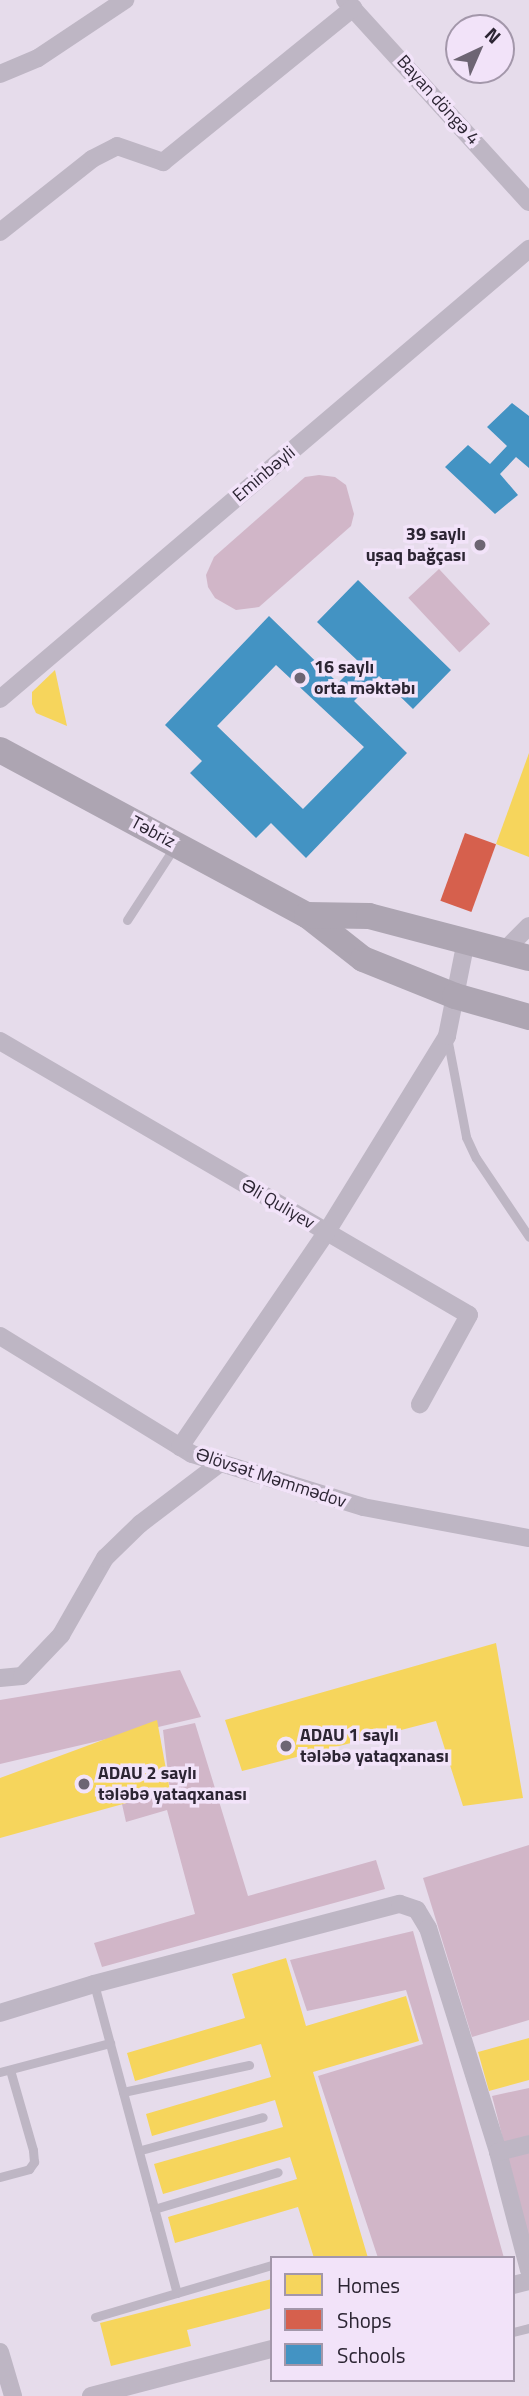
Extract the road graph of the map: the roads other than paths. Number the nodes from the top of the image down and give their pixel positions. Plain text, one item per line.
1 (125, 0) edge
2 (349, 4) edge
3 (0, 74) edge
4 (529, 202) edge
5 (0, 232) edge
6 (529, 249) edge
7 (0, 699) edge
8 (0, 750) edge
9 (176, 844) junction
10 (307, 915) junction
11 (127, 920) dead end
12 (529, 926) edge
13 (466, 941) junction
14 (517, 954) edge
15 (455, 996) junction
16 (529, 1017) edge
17 (447, 1036) junction
18 (0, 1041) edge
19 (326, 1233) junction
20 (529, 1237) edge
21 (0, 1336) edge
22 (420, 1404) dead end
23 (180, 1447) junction
24 (220, 1463) junction
25 (529, 1538) edge
26 (0, 1678) edge
27 (94, 1984) junction
28 (0, 2013) edge
29 (110, 2043) junction
30 (250, 2065) dead end
31 (10, 2070) junction
32 (0, 2072) edge
33 (123, 2092) junction
34 (263, 2117) dead end
35 (529, 2144) edge
36 (141, 2150) junction
37 (498, 2152) junction
38 (278, 2172) dead end
39 (0, 2177) edge
40 (154, 2209) junction
41 (270, 2266) edge
42 (529, 2270) edge
43 (177, 2293) junction
44 (95, 2317) dead end
45 (270, 2350) edge
46 (0, 2352) edge
47 (13, 2396) edge
48 (95, 2396) edge

1 - 3 street
2 - 4 street, Bayan döngə 4
2 - 5 street
6 - 7 street, Eminbəyli
8 - 9 main road, Təbriz
9 - 10 main road, Təbriz
9 - 11 lane
10 - 13 main road, Təbriz
10 - 15 main road, Təbriz
12 - 14 street
13 - 14 main road, Təbriz
13 - 15 street
15 - 16 main road, Təbriz
15 - 17 street
17 - 19 street
17 - 20 lane
18 - 19 street, Əli Quliyev
19 - 22 street, Əli Quliyev
19 - 23 street
21 - 23 street, Əlövsət Məmmədov
23 - 24 street, Əlövsət Məmmədov
24 - 25 street, Əlövsət Məmmədov
24 - 26 street
27 - 28 street
27 - 29 lane
27 - 37 street
29 - 31 lane
29 - 33 lane
30 - 33 lane
31 - 32 lane
31 - 39 lane
33 - 36 lane
34 - 36 lane
35 - 37 street
36 - 40 lane
37 - 42 street
38 - 40 lane
40 - 43 lane
41 - 43 lane
43 - 44 lane
45 - 48 street
46 - 47 street

